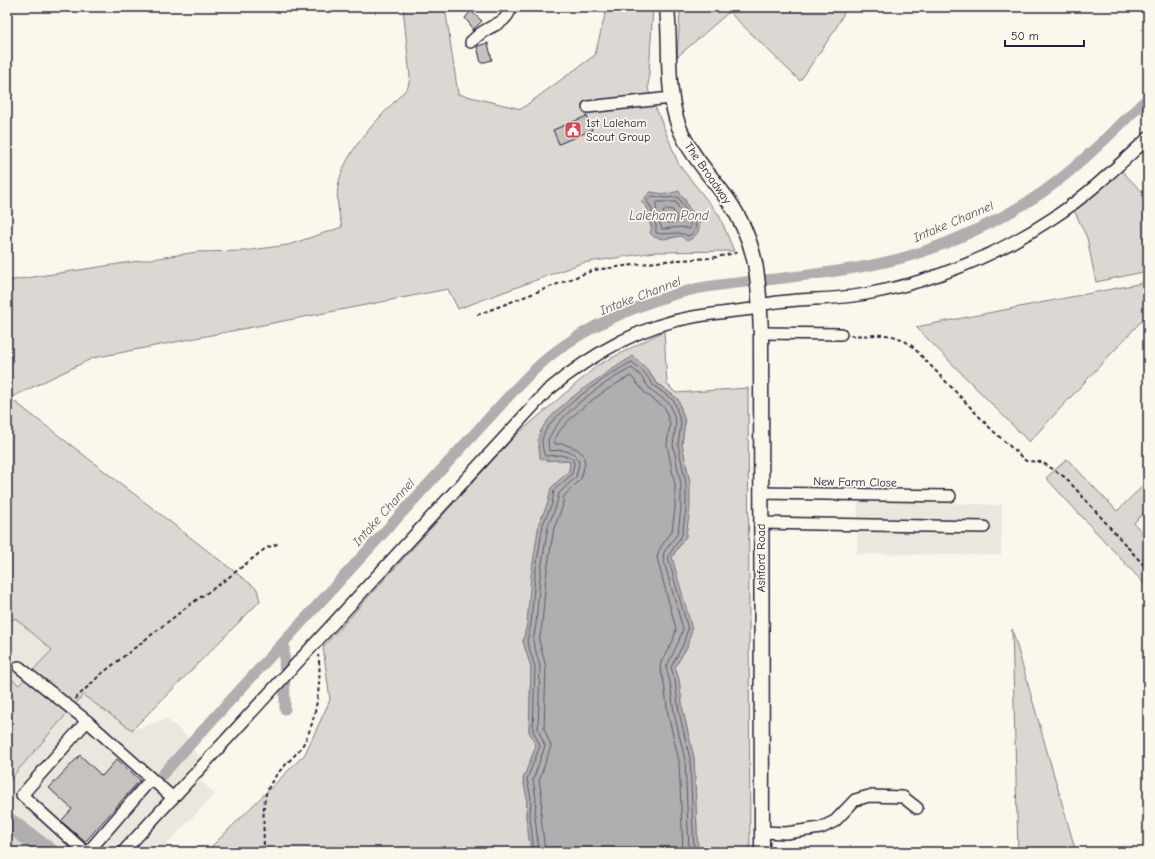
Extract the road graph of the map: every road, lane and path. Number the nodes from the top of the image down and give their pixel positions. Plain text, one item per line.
1 (511, 7) edge
2 (667, 7) edge
3 (470, 42) dead end
4 (671, 98) junction
5 (588, 107) dead end
6 (1148, 138) edge
7 (753, 249) junction
8 (756, 263) joint
9 (760, 304) junction
10 (477, 316) dead end
11 (760, 333) junction
12 (841, 334) joint
13 (760, 493) junction
14 (950, 496) dead end
15 (760, 523) junction
16 (984, 527) dead end
17 (280, 543) dead end
18 (1148, 570) edge
19 (316, 643) junction
20 (19, 667) dead end
21 (67, 706) junction
22 (87, 721) junction
23 (152, 779) junction
24 (173, 798) junction
25 (917, 808) dead end
26 (762, 832) junction
27 (88, 852) edge
28 (123, 852) edge
29 (264, 852) edge
30 (762, 852) edge

1 - 3 street
2 - 4 main road, The Broadway
4 - 5 street
4 - 7 main road, The Broadway
6 - 9 street
7 - 8 main road, The Broadway
7 - 10 path
8 - 9 main road, Ashford Road
9 - 11 main road, Ashford Road
9 - 19 street
11 - 12 street
11 - 13 main road, Ashford Road
12 - 18 path
13 - 14 street, New Farm Close
13 - 15 main road, Ashford Road
15 - 16 street
15 - 26 main road, Ashford Road
17 - 21 path
19 - 24 street
19 - 29 path
20 - 21 street
21 - 22 street
22 - 23 street
22 - 27 street
23 - 24 street
23 - 27 street
24 - 28 street
25 - 26 street
26 - 30 main road, Ashford Road

